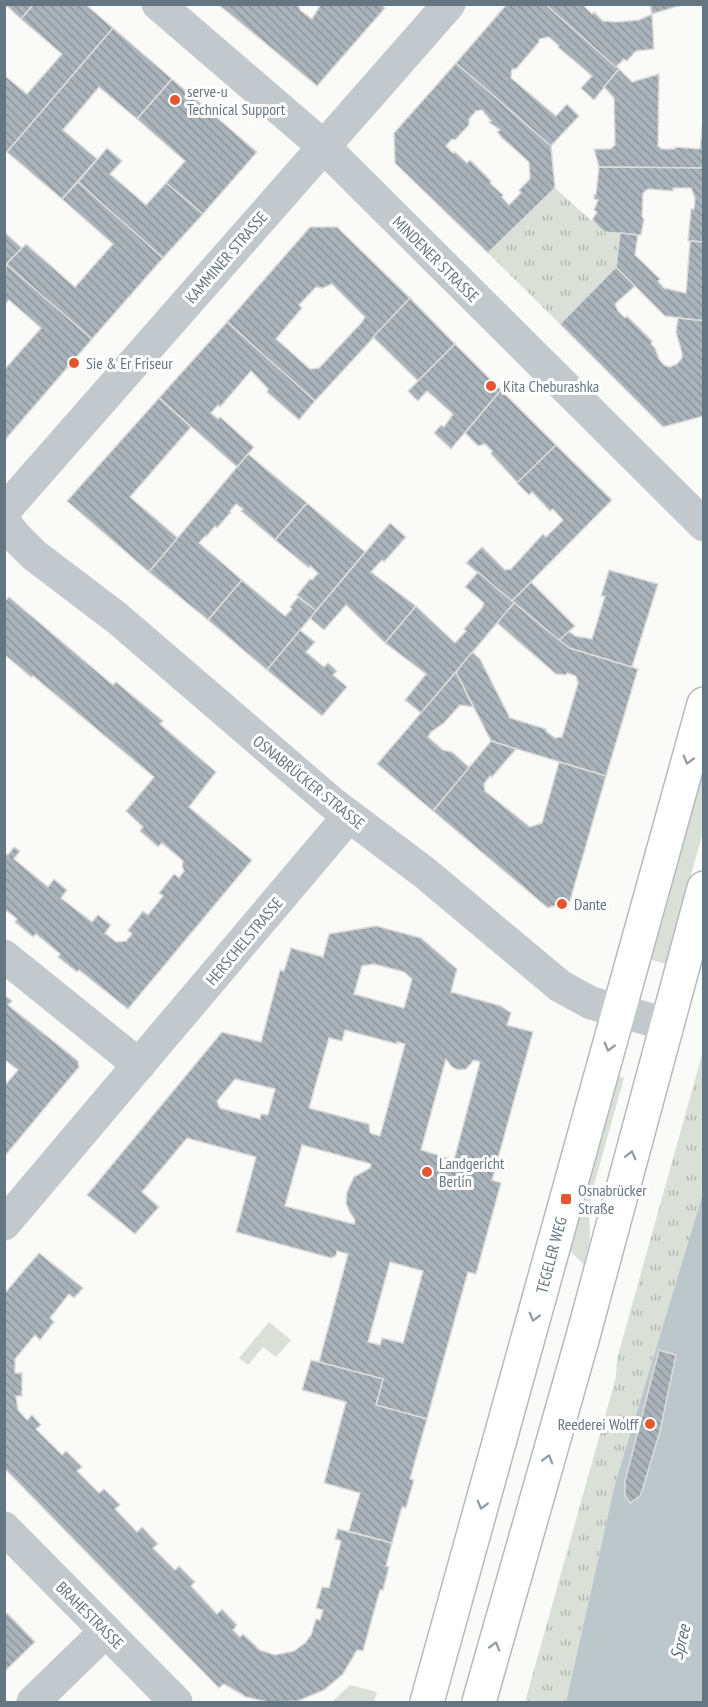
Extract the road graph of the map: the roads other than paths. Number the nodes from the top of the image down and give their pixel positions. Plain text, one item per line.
1 (158, 4) edge
2 (448, 4) edge
3 (323, 146) junction
4 (4, 511) edge
5 (4, 522) edge
6 (702, 524) edge
7 (704, 704) edge
8 (349, 816) junction
9 (704, 888) edge
10 (4, 956) edge
11 (618, 1011) junction
12 (666, 1024) junction
13 (139, 1065) junction
14 (4, 1224) edge
15 (4, 1528) edge
16 (106, 1631) junction
17 (33, 1702) edge
18 (176, 1702) edge
19 (427, 1702) edge
20 (479, 1702) edge

1 - 3 street, MINDENER STRASSE
2 - 3 street, KAMMINER STRASSE
3 - 4 street, KAMMINER STRASSE
3 - 6 street, MINDENER STRASSE
5 - 8 street, OSNABRÜCKER STRASSE
7 -> 11 main road, TEGELER WEG
8 - 11 street, OSNABRÜCKER STRASSE
8 - 13 street, HERSCHELSTRASSE
9 - 12 main road
10 - 13 street
11 - 12 street, OSNABRÜCKER STRASSE
11 -> 19 main road, TEGELER WEG
20 -> 12 main road
13 - 14 street, HERSCHELSTRASSE
15 - 16 street, BRAHESTRASSE
16 - 17 street
16 - 18 street, BRAHESTRASSE

